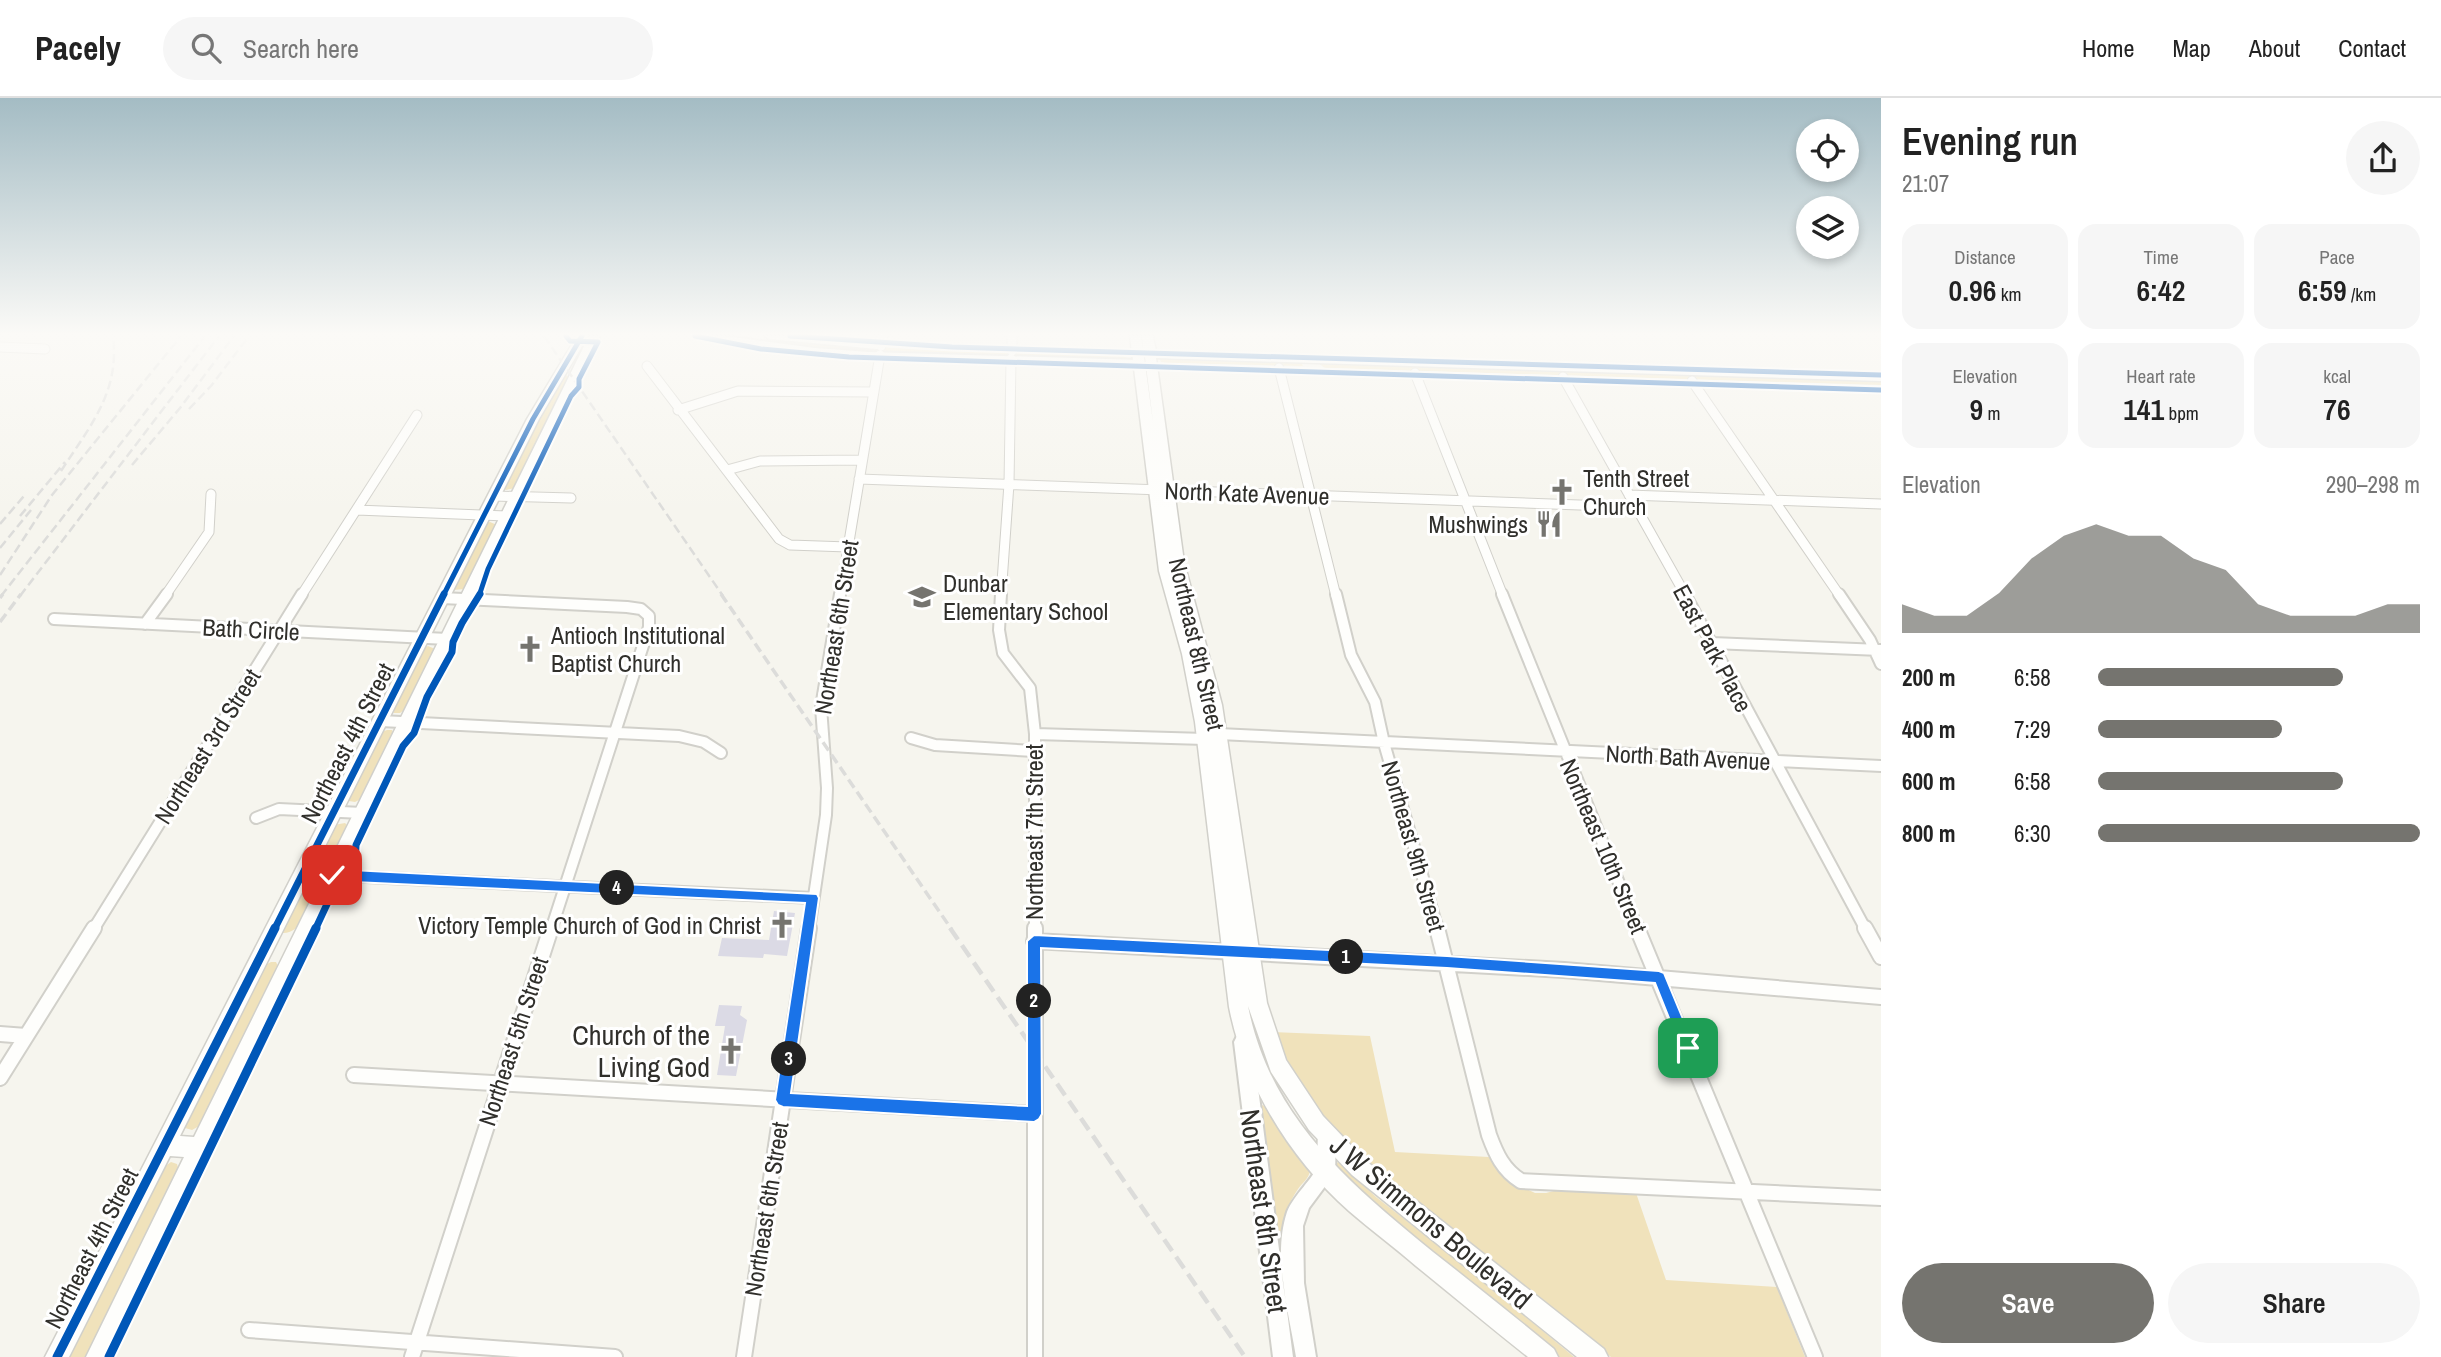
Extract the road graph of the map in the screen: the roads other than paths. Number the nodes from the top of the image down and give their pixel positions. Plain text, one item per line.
1 (547, 395) edge
2 (566, 395) edge
3 (667, 395) edge
4 (727, 395) edge
5 (874, 395) edge
6 (1011, 395) edge
7 (1149, 395) edge
8 (1286, 395) edge
9 (1424, 395) edge
10 (1573, 395) edge
11 (1701, 395) edge
12 (678, 411) junction
13 (417, 415) dead end
14 (862, 460) junction
15 (727, 470) junction
16 (859, 479) junction
17 (1009, 484) junction
18 (1161, 490) junction
19 (211, 494) dead end
20 (1312, 495) junction
21 (1629, 495) junction
22 (494, 496) junction
23 (516, 497) junction
24 (571, 498) dead end
25 (1466, 500) junction
26 (1774, 500) junction
27 (1881, 504) edge
28 (1635, 507) junction
29 (357, 510) junction
30 (483, 516) junction
31 (506, 516) junction
32 (848, 547) junction
33 (442, 598) junction
34 (467, 598) junction
35 (54, 619) dead end
36 (145, 624) junction
37 (279, 631) junction
38 (422, 638) junction
39 (447, 639) junction
40 (1712, 643) junction
41 (1878, 650) edge
42 (1881, 664) edge
43 (381, 720) junction
44 (407, 722) junction
45 (615, 733) junction
46 (1035, 734) junction
47 (1212, 737) junction
48 (911, 738) dead end
49 (1384, 743) junction
50 (1034, 751) junction
51 (1564, 751) junction
52 (721, 753) dead end
53 (1774, 761) junction
54 (1881, 766) edge
55 (334, 811) junction
56 (362, 813) junction
57 (256, 818) dead end
58 (302, 874) junction
59 (332, 875) junction
60 (564, 886) junction
61 (813, 898) junction
62 (1034, 941) junction
63 (264, 949) junction
64 (296, 950) junction
65 (1240, 952) junction
66 (1881, 957) edge
67 (1447, 962) junction
68 (1659, 977) junction
69 (1881, 997) edge
70 (1241, 1023) junction
71 (0, 1034) edge
72 (26, 1036) junction
73 (354, 1074) dead end
74 (0, 1078) edge
75 (499, 1084) junction
76 (783, 1100) junction
77 (1034, 1114) junction
78 (1327, 1136) junction
79 (164, 1145) junction
80 (199, 1149) junction
81 (1326, 1173) junction
82 (1746, 1190) junction
83 (1881, 1198) edge
84 (1502, 1322) junction
85 (249, 1331) dead end
86 (415, 1350) edge
87 (1581, 1350) edge
88 (57, 1357) edge
89 (98, 1357) edge
90 (615, 1357) edge
91 (744, 1357) edge
92 (1035, 1357) edge
93 (1283, 1357) edge
94 (1306, 1357) edge
95 (1533, 1357) edge
96 (1546, 1357) edge
97 (1596, 1357) edge
98 (1815, 1357) edge

1 - 22 main road, Northeast 4th Street
2 - 23 main road, Northeast 4th Street
3 - 12 street
4 - 12 street
5 - 14 street, Northeast 6th Street
6 - 17 street, Northeast 7th Street
7 - 18 main road, Northeast 8th Street
8 - 20 street, Northeast 9th Street
9 - 25 street, Northeast 10th Street
10 - 21 street, East Park Place
11 - 26 street
12 - 15 street
13 - 29 street, Northeast 3rd Street
14 - 15 street
14 - 16 street, Northeast 6th Street
15 - 32 street
16 - 17 street, North Kate Avenue
16 - 32 street, Northeast 6th Street
17 - 18 street, North Kate Avenue
17 - 46 street, Northeast 7th Street
18 - 20 street, North Kate Avenue
18 - 47 main road, Northeast 8th Street
19 - 36 street
20 - 25 street, North Kate Avenue
20 - 49 street, Northeast 9th Street
21 - 26 street
21 - 28 street, East Park Place
22 - 23 street
22 - 30 main road, Northeast 4th Street
23 - 24 street
23 - 31 main road, Northeast 4th Street
25 - 28 street, North Kate Avenue
25 - 51 street, Northeast 10th Street
26 - 27 street
26 - 41 street
28 - 40 street, East Park Place
29 - 30 street
29 - 37 street, Northeast 3rd Street
30 - 31 street
30 - 33 main road, Northeast 4th Street
31 - 34 main road, Northeast 4th Street
32 - 61 street, Northeast 6th Street
33 - 34 street
33 - 38 main road, Northeast 4th Street
34 - 39 main road, Northeast 4th Street
34 - 45 street, Northeast 5th Street
35 - 36 street, Bath Circle
36 - 37 street, Bath Circle
37 - 38 street, Bath Circle
37 - 72 street, Northeast 3rd Street
38 - 39 street, Bath Circle
38 - 43 main road, Northeast 4th Street
39 - 44 main road, Northeast 4th Street
40 - 41 street
40 - 53 street, East Park Place
41 - 42 street
43 - 44 street
43 - 55 main road, Northeast 4th Street
44 - 45 street
44 - 56 main road, Northeast 4th Street
45 - 52 street
45 - 60 street, Northeast 5th Street
46 - 47 street, North Bath Avenue
46 - 50 street, Northeast 7th Street
47 - 49 street, North Bath Avenue
47 - 65 main road, Northeast 8th Street
48 - 50 street
49 - 51 street, North Bath Avenue
49 - 67 street, Northeast 9th Street
50 - 62 street, Northeast 7th Street
51 - 53 street, North Bath Avenue
51 - 68 street, Northeast 10th Street
53 - 54 street, North Bath Avenue
53 - 66 street, East Park Place
55 - 56 street
55 - 57 street
55 - 58 main road, Northeast 4th Street
56 - 59 main road, Northeast 4th Street
58 - 59 street
58 - 63 main road, Northeast 4th Street
59 - 60 street
59 - 64 main road, Northeast 4th Street
60 - 61 street
60 - 75 street, Northeast 5th Street
61 - 76 street, Northeast 6th Street
62 - 65 street
62 - 77 street, Northeast 7th Street
63 - 64 main road
63 - 79 main road, Northeast 4th Street
64 - 80 main road, Northeast 4th Street
65 - 67 street
65 - 70 main road, J W Simmons Boulevard
65 - 78 main road, J W Simmons Boulevard
67 - 68 street
67 - 82 street, Northeast 9th Street
68 - 69 street
68 - 82 street, Northeast 10th Street
70 - 81 main road, J W Simmons Boulevard
70 - 93 street, Northeast 8th Street
71 - 72 street
72 - 74 street, Northeast 3rd Street
73 - 75 street
75 - 76 street
75 - 86 street, Northeast 5th Street
76 - 77 street
76 - 91 street, Northeast 6th Street
77 - 92 street, Northeast 7th Street
78 - 81 street
78 - 87 main road, J W Simmons Boulevard
79 - 80 main road
79 - 88 main road, Northeast 4th Street
80 - 89 main road, Northeast 4th Street
81 - 84 main road, J W Simmons Boulevard
81 - 94 street, Northeast 8th Street
82 - 83 street
82 - 98 street, Northeast 10th Street
84 - 95 street
84 - 96 main road, J W Simmons Boulevard
85 - 86 street
86 - 90 street
87 - 97 main road, J W Simmons Boulevard

